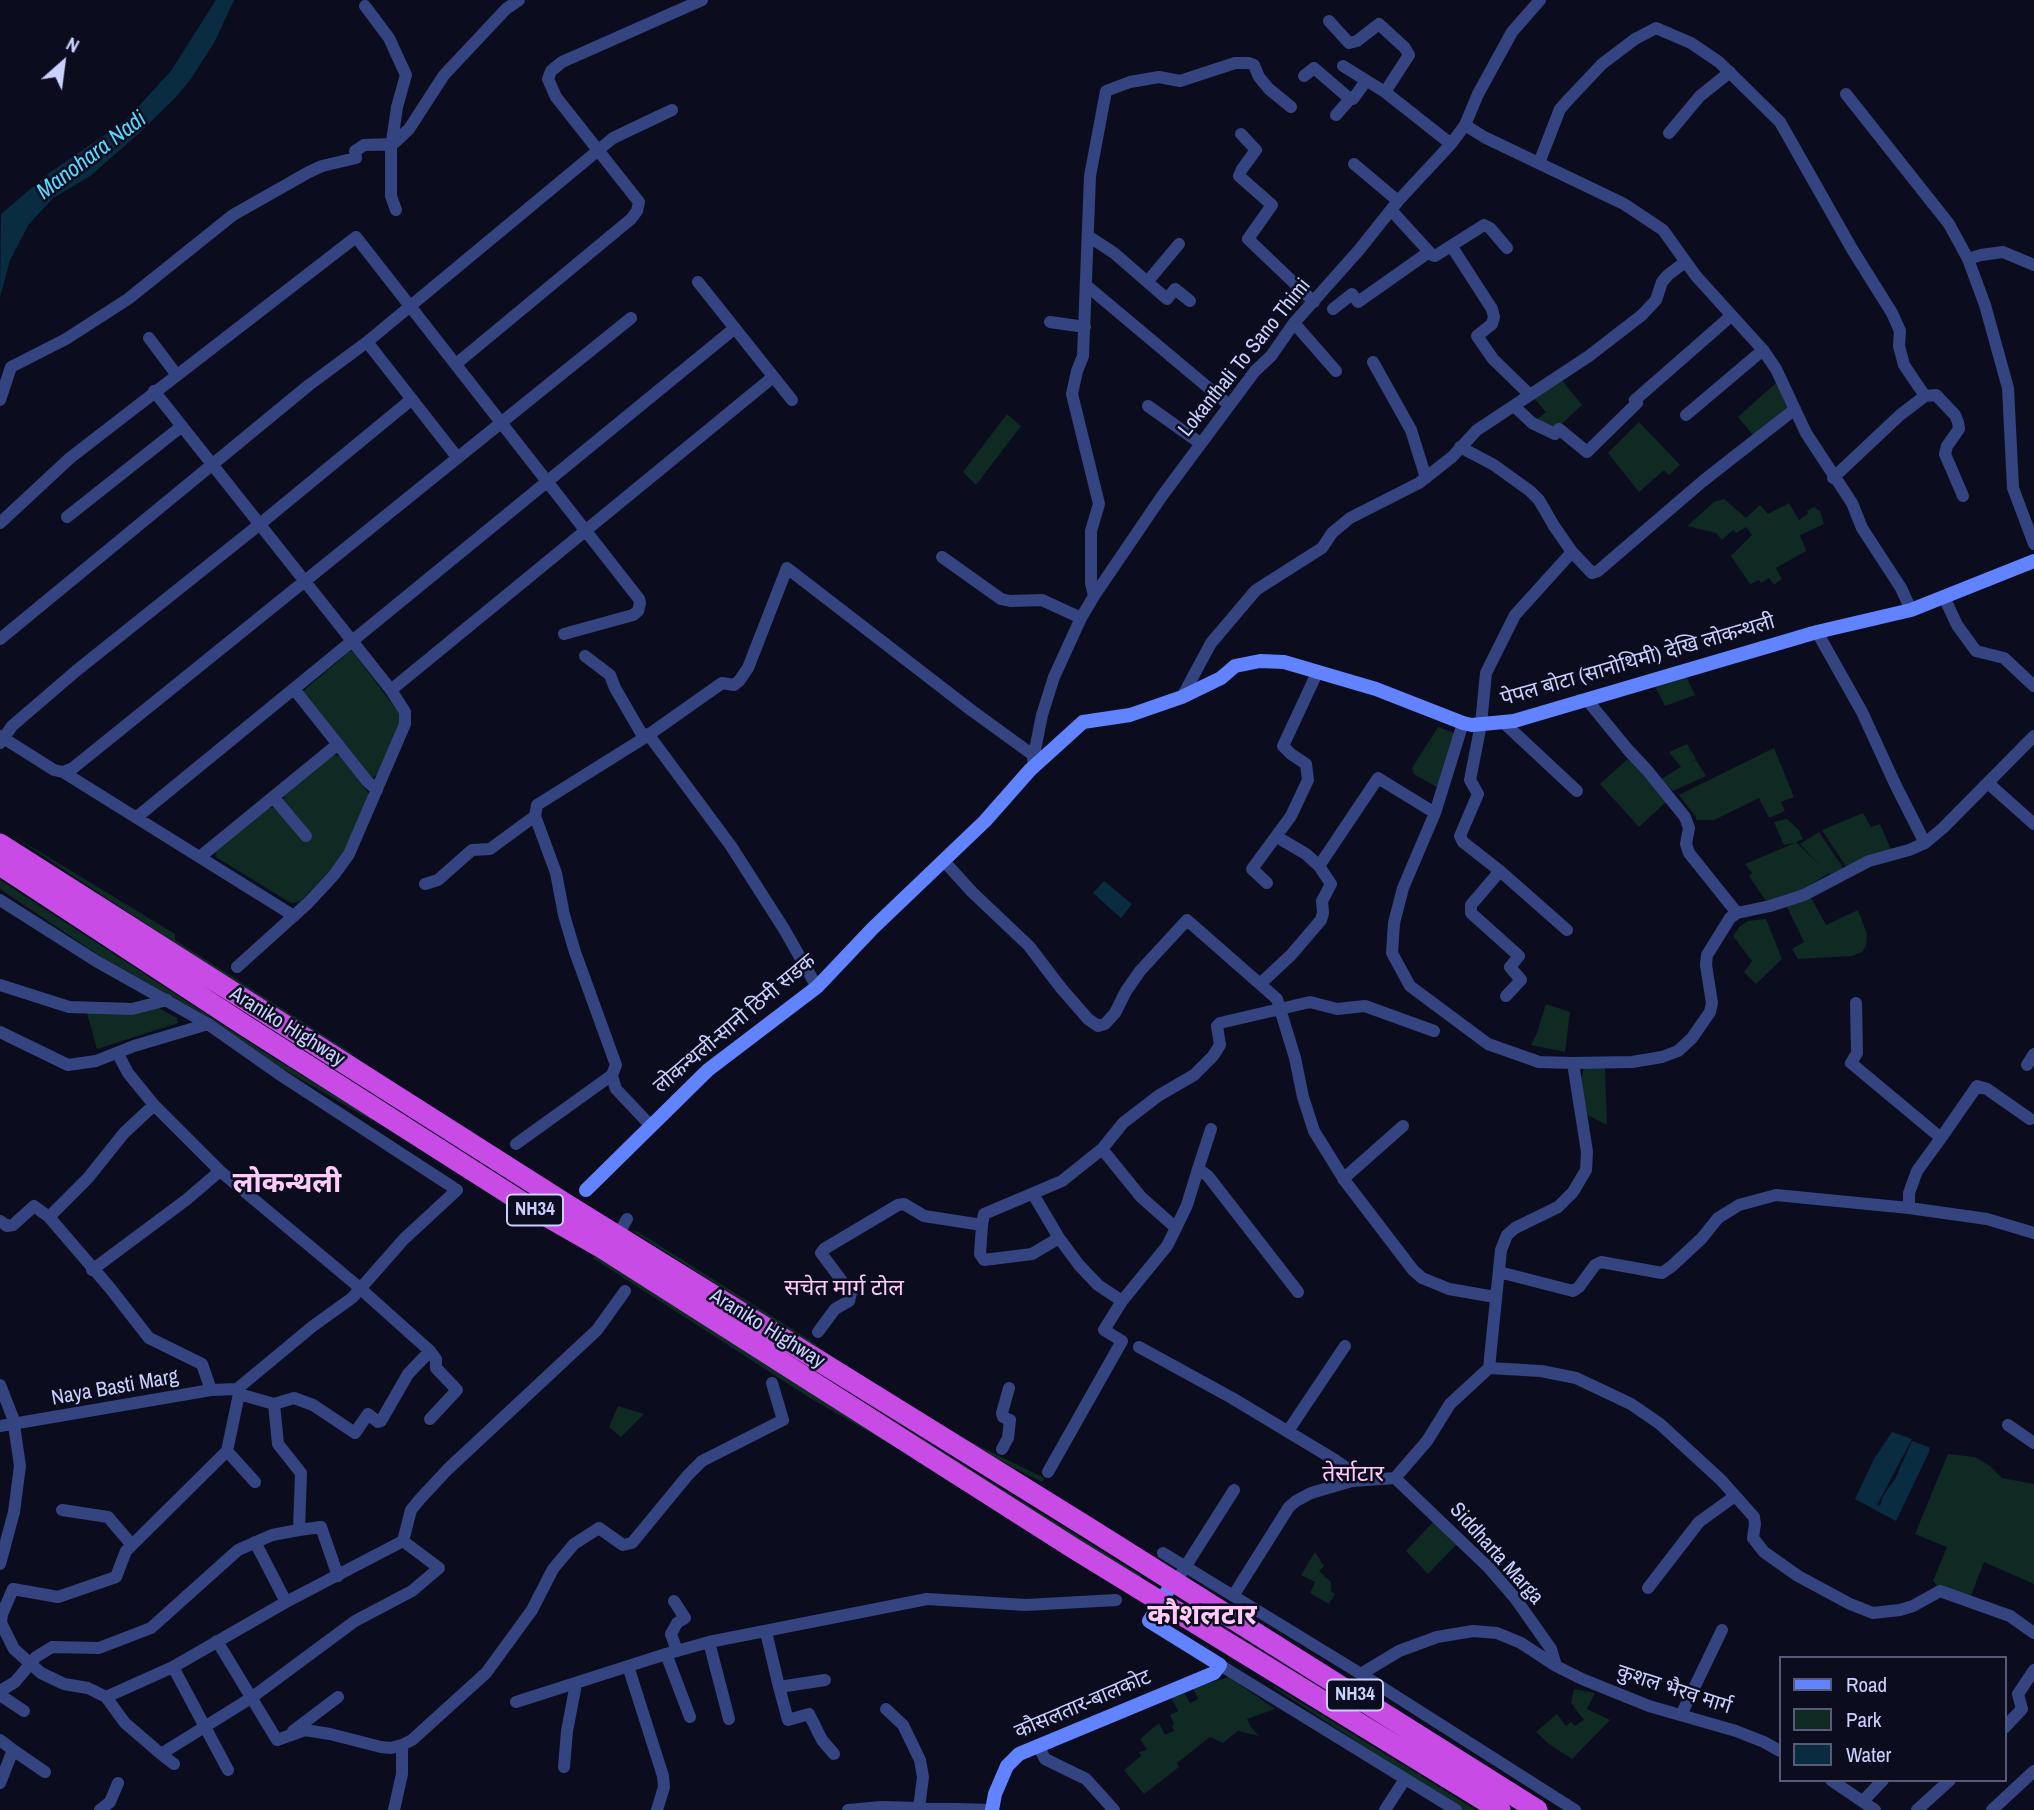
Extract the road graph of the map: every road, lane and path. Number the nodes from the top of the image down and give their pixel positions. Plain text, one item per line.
1 (519, 0) edge
2 (702, 0) edge
3 (1540, 0) edge
4 (365, 6) dead end
5 (1329, 21) dead end
6 (1343, 66) dead end
7 (1730, 72) junction
8 (1304, 76) dead end
9 (1366, 81) junction
10 (1385, 92) junction
11 (1846, 94) dead end
12 (1350, 99) junction
13 (1291, 107) dead end
14 (672, 110) dead end
15 (1336, 115) dead end
16 (1465, 125) junction
17 (1669, 133) dead end
18 (1241, 134) dead end
19 (393, 144) junction
20 (1451, 144) junction
21 (599, 150) junction
22 (1539, 163) junction
23 (1354, 164) dead end
24 (1394, 205) junction
25 (396, 210) dead end
26 (1087, 236) junction
27 (1179, 244) dead end
28 (1452, 247) junction
29 (1507, 248) dead end
30 (1429, 252) junction
31 (1968, 259) junction
32 (1685, 262) junction
33 (2034, 265) edge
34 (1148, 281) junction
35 (698, 282) dead end
36 (1087, 286) junction
37 (1191, 301) dead end
38 (1314, 302) junction
39 (410, 306) junction
40 (1333, 309) dead end
41 (1731, 316) junction
42 (631, 318) dead end
43 (1050, 321) dead end
44 (1294, 323) junction
45 (1085, 327) junction
46 (735, 328) junction
47 (149, 338) dead end
48 (367, 342) junction
49 (1763, 350) junction
50 (1373, 362) dead end
51 (456, 365) junction
52 (1336, 371) dead end
53 (176, 374) junction
54 (773, 377) junction
55 (154, 391) junction
56 (1530, 396) junction
57 (1925, 396) junction
58 (412, 399) junction
59 (0, 400) edge
60 (792, 400) dead end
61 (1229, 405) junction
62 (1148, 406) dead end
63 (1514, 406) junction
64 (1795, 409) junction
65 (1686, 415) dead end
66 (501, 422) junction
67 (182, 426) junction
68 (1200, 443) junction
69 (1460, 447) junction
70 (457, 457) junction
71 (213, 465) junction
72 (1426, 478) junction
73 (1833, 478) junction
74 (546, 480) junction
75 (1963, 496) dead end
76 (67, 517) dead end
77 (0, 523) edge
78 (260, 524) junction
79 (586, 531) junction
80 (2034, 544) edge
81 (1572, 552) junction
82 (943, 557) dead end
83 (2034, 561) edge
84 (304, 582) junction
85 (1094, 596) junction
86 (1944, 597) junction
87 (1912, 610) junction
88 (1081, 618) junction
89 (1817, 632) junction
90 (564, 635) dead end
91 (0, 639) edge
92 (351, 640) junction
93 (585, 656) dead end
94 (1317, 673) junction
95 (2034, 686) edge
96 (294, 689) junction
97 (391, 690) junction
98 (1182, 697) junction
99 (1587, 700) junction
100 (1503, 722) junction
101 (1463, 723) junction
102 (1481, 724) junction
103 (646, 736) junction
104 (2034, 736) edge
105 (1, 739) edge
106 (338, 744) junction
107 (1033, 754) junction
108 (1030, 770) junction
109 (63, 772) junction
110 (1471, 782) junction
111 (1988, 783) junction
112 (377, 790) junction
113 (1577, 791) dead end
114 (1487, 793) dead end
115 (273, 797) junction
116 (1435, 813) junction
117 (535, 816) junction
118 (137, 817) junction
119 (2034, 824) edge
120 (306, 836) dead end
121 (1276, 838) junction
122 (1925, 843) junction
123 (0, 844) edge
124 (201, 856) junction
125 (943, 860) junction
126 (0, 865) edge
127 (1320, 866) junction
128 (1500, 871) junction
129 (1267, 883) dead end
130 (425, 884) dead end
131 (0, 900) edge
132 (1737, 913) junction
133 (294, 916) junction
134 (1567, 930) dead end
135 (237, 967) dead end
136 (1260, 984) junction
137 (0, 985) edge
138 (817, 987) junction
139 (1506, 996) dead end
140 (167, 1000) junction
141 (1857, 1003) dead end
142 (1281, 1009) junction
143 (208, 1024) junction
144 (1434, 1031) dead end
145 (0, 1032) edge
146 (118, 1054) junction
147 (1573, 1063) junction
148 (612, 1075) junction
149 (154, 1105) junction
150 (2030, 1119) dead end
151 (650, 1125) junction
152 (1403, 1126) dead end
153 (1210, 1129) dead end
154 (1941, 1138) junction
155 (516, 1144) dead end
156 (1102, 1149) junction
157 (1198, 1169) junction
158 (220, 1171) junction
159 (1343, 1179) junction
160 (586, 1190) dead end
161 (1033, 1194) junction
162 (1909, 1208) junction
163 (49, 1217) junction
164 (0, 1221) edge
165 (982, 1225) junction
166 (1176, 1228) junction
167 (2034, 1233) edge
168 (615, 1234) junction
169 (1059, 1238) junction
170 (92, 1270) junction
171 (1499, 1272) junction
172 (360, 1289) junction
173 (625, 1291) dead end
174 (1298, 1292) dead end
175 (1495, 1297) junction
176 (1122, 1301) junction
177 (818, 1332) dead end
178 (1345, 1346) dead end
179 (1139, 1347) dead end
180 (430, 1351) junction
181 (1489, 1368) junction
182 (772, 1383) dead end
183 (0, 1385) edge
184 (1009, 1388) dead end
185 (211, 1391) junction
186 (238, 1392) junction
187 (274, 1404) junction
188 (430, 1419) dead end
189 (14, 1425) junction
190 (2008, 1425) dead end
191 (0, 1426) edge
192 (1288, 1431) junction
193 (2034, 1443) edge
194 (1002, 1449) dead end
195 (227, 1451) junction
196 (1048, 1472) dead end
197 (1395, 1478) junction
198 (1352, 1480) junction
199 (255, 1482) dead end
200 (1234, 1490) dead end
201 (1735, 1496) junction
202 (62, 1510) dead end
203 (299, 1530) junction
204 (403, 1541) junction
205 (255, 1542) junction
206 (132, 1545) junction
207 (1163, 1553) dead end
208 (0, 1564) edge
209 (1180, 1575) junction
210 (338, 1576) junction
211 (0, 1585) edge
212 (1648, 1588) dead end
213 (13, 1589) junction
214 (1233, 1596) junction
215 (1116, 1600) dead end
216 (674, 1601) dead end
217 (1162, 1601) junction
218 (286, 1602) junction
219 (1722, 1630) dead end
220 (766, 1632) junction
221 (2034, 1633) edge
222 (3, 1635) edge
223 (216, 1641) junction
224 (709, 1643) junction
225 (671, 1652) junction
226 (30, 1664) junction
227 (628, 1665) junction
228 (1220, 1665) junction
229 (1556, 1666) junction
230 (173, 1667) junction
231 (2034, 1670) edge
232 (1361, 1674) junction
233 (825, 1680) dead end
234 (576, 1684) junction
235 (779, 1688) junction
236 (0, 1693) edge
237 (107, 1697) junction
238 (338, 1697) dead end
239 (251, 1698) junction
240 (516, 1702) dead end
241 (887, 1709) dead end
242 (24, 1710) dead end
243 (1681, 1715) junction
244 (690, 1717) dead end
245 (729, 1719) dead end
246 (2006, 1726) edge
247 (207, 1727) junction
248 (281, 1739) junction
249 (0, 1740) edge
250 (402, 1745) junction
251 (1038, 1745) junction
252 (13, 1750) junction
253 (1778, 1750) edge
254 (161, 1754) junction
255 (834, 1754) dead end
256 (174, 1764) dead end
257 (564, 1767) dead end
258 (228, 1770) dead end
259 (2034, 1771) edge
260 (45, 1772) dead end
261 (1405, 1779) junction
262 (1834, 1782) edge
263 (1881, 1782) edge
264 (1948, 1782) edge
265 (0, 1783) edge
266 (118, 1783) dead end
267 (1864, 1800) junction
268 (919, 1808) junction
269 (100, 1810) edge
270 (394, 1810) edge
271 (657, 1810) edge
272 (848, 1810) edge
273 (992, 1810) edge
274 (1114, 1810) edge
275 (1385, 1810) edge
276 (1456, 1810) edge
277 (1500, 1810) edge
278 (1536, 1810) edge
279 (1575, 1810) edge
280 (1875, 1810) edge
281 (1917, 1810) edge
282 (1992, 1810) edge

1 - 19 street
2 - 21 street
3 - 16 street, Lokanthali To Sano Thimi
4 - 19 street
5 - 10 street
6 - 9 street
7 - 17 street
7 - 22 street
7 - 57 street
8 - 12 street
9 - 10 street
9 - 12 street
10 - 20 street
11 - 31 street
12 - 15 street
13 - 26 street
14 - 21 street
16 - 20 street, Lokanthali To Sano Thimi
16 - 22 street
18 - 38 street
19 - 25 street
19 - 59 street
20 - 24 street, Lokanthali To Sano Thimi
21 - 39 street
21 - 51 street
22 - 32 street
23 - 24 street
24 - 30 street
24 - 38 street, Lokanthali To Sano Thimi
26 - 34 street
26 - 36 street
27 - 34 street
28 - 29 street
28 - 30 street
28 - 56 street
30 - 40 street
31 - 33 street
31 - 80 street
32 - 41 street
32 - 56 street
34 - 37 street
35 - 46 street
36 - 45 street
36 - 61 street
38 - 44 street, Lokanthali To Sano Thimi
39 - 48 street
39 - 51 street
39 - 53 street
41 - 49 street
41 - 63 street
42 - 66 street
43 - 45 street
44 - 52 street
44 - 61 street, Lokanthali To Sano Thimi
45 - 85 street
46 - 54 street
46 - 74 street
47 - 53 street
48 - 58 street
48 - 71 street
49 - 64 street
49 - 65 street
50 - 72 street
51 - 66 street
53 - 55 street
54 - 60 street
54 - 79 street
55 - 67 street
55 - 77 street
56 - 63 street
57 - 73 street
57 - 75 street
58 - 70 street
58 - 78 street
61 - 68 street, Lokanthali To Sano Thimi
62 - 68 street
63 - 69 street
64 - 73 street
64 - 81 street
66 - 70 street
66 - 74 street
67 - 71 street
67 - 76 street
68 - 85 street, Lokanthali To Sano Thimi
69 - 72 street
69 - 81 street
70 - 84 street
71 - 78 street
71 - 91 street
72 - 98 street
73 - 87 street
74 - 79 street
74 - 92 street
78 - 84 street
78 - 105 street
79 - 90 street
79 - 97 street
81 - 102 street
82 - 88 street
83 - 86 main road, पेपल बोटा (सानोथिमी) देखि लोकन्थली
84 - 92 street
84 - 109 street
85 - 88 street, Lokanthali To Sano Thimi
86 - 87 main road, पेपल बोटा (सानोथिमी) देखि लोकन्थली
86 - 95 street
87 - 89 main road, पेपल बोटा (सानोथिमी) देखि लोकन्थली
88 - 107 street, Lokanthali To Sano Thimi
89 - 99 main road, पेपल बोटा (सानोथिमी) देखि लोकन्थली
89 - 122 street
92 - 96 street
92 - 97 street
93 - 103 street
94 - 98 main road, पेपल बोटा (सानोथिमी) देखि लोकन्थली
94 - 101 main road, पेपल बोटा (सानोथिमी) देखि लोकन्थली
94 - 121 street
96 - 106 street
96 - 118 street
97 - 112 street
98 - 108 main road, पेपल बोटा (सानोथिमी) देखि लोकन्थली
99 - 100 main road, पेपल बोटा (सानोथिमी) देखि लोकन्थली
99 - 132 street
100 - 102 main road, पेपल बोटा (सानोथिमी) देखि लोकन्थली
100 - 113 street
101 - 102 main road, पेपल बोटा (सानोथिमी) देखि लोकन्थली
101 - 116 street
102 - 110 street
103 - 107 street
103 - 117 street
103 - 138 street
104 - 111 street
105 - 109 street
106 - 112 street
106 - 115 street
107 - 108 street, Lokanthali To Sano Thimi
108 - 125 main road, लोकन्थली-सानो ठिमी सडक
109 - 118 street
110 - 114 street
110 - 128 street
111 - 119 street
111 - 122 street
112 - 133 street
115 - 120 street
115 - 124 street
116 - 127 street
116 - 147 street
117 - 130 street
117 - 148 street
118 - 124 street
121 - 127 street
121 - 129 street
122 - 132 street
123 - 168 highway, Araniko Highway / NH34
124 - 133 street
125 - 136 street
125 - 138 main road, लोकन्थली-सानो ठिमी सडक
126 - 168 highway, Araniko Highway / NH34
127 - 136 street
128 - 134 street
128 - 139 street
131 - 140 street
132 - 147 street
133 - 135 street
136 - 142 street
137 - 140 street
138 - 151 main road, लोकन्थली-सानो ठिमी सडक
140 - 143 street
141 - 154 street
142 - 144 street
142 - 156 street
142 - 159 street
143 - 146 street
143 - 172 street
145 - 146 street
146 - 149 street
147 - 171 street
148 - 151 street
148 - 155 street
149 - 158 street
149 - 163 street
150 - 154 street
151 - 160 main road, लोकन्थली-सानो ठिमी सडक
152 - 159 street
153 - 157 street
154 - 162 street
156 - 161 street
156 - 166 street
157 - 166 street
157 - 174 street
158 - 170 street
158 - 172 street
159 - 175 street
161 - 165 street
161 - 169 street
162 - 167 street
162 - 171 street
163 - 164 street
163 - 170 street
165 - 169 street
165 - 177 street
166 - 176 street
168 - 209 highway, Araniko Highway / NH34
168 - 217 highway, Araniko Highway / NH34
169 - 176 street
170 - 185 street
171 - 175 street
172 - 180 street
172 - 186 street
173 - 204 street
175 - 181 street
176 - 196 street
178 - 192 street
179 - 192 street
180 - 187 street
180 - 188 street
181 - 197 street
181 - 201 street
182 - 250 street
183 - 189 street
184 - 194 street
185 - 186 street, Naya Basti Marg
185 - 189 street, Naya Basti Marg
186 - 187 street
186 - 195 street
187 - 203 street
189 - 191 street, Naya Basti Marg
189 - 208 street
190 - 193 street
192 - 198 street
195 - 199 street
195 - 206 street
197 - 198 street
197 - 229 street, Siddharta Marga
198 - 214 street
200 - 209 street
201 - 212 street
201 - 221 street
202 - 206 street
203 - 205 street
203 - 210 street
204 - 210 street
204 - 239 street
205 - 218 street
205 - 226 street
206 - 213 street
207 - 209 street
209 - 214 street
209 - 217 main road
209 - 278 highway, Araniko Highway / NH34
210 - 218 street
211 - 213 street
213 - 222 street
214 - 232 street
215 - 220 street
216 - 225 street
217 - 228 main road
217 - 277 highway, Araniko Highway / NH34
218 - 223 street
219 - 243 street
220 - 224 street
220 - 235 street
222 - 226 street
223 - 230 street
223 - 239 street
224 - 225 street
224 - 245 street
225 - 227 street
225 - 244 street
226 - 236 street
226 - 237 street
227 - 234 street
227 - 271 street
228 - 251 main road, कौसलतार-बालकोट
228 - 261 street
229 - 232 street, कुशल‌ भैरव मार्ग
229 - 243 street, कुशल‌ भैरव मार्ग
230 - 237 street
230 - 247 street
231 - 246 street
232 - 279 street
233 - 235 street
234 - 240 street
234 - 257 street
235 - 255 street
236 - 242 street
237 - 254 street
238 - 248 street
239 - 247 street
239 - 248 street
241 - 268 street
243 - 253 street, कुशल‌ भैरव मार्ग
247 - 254 street
247 - 258 street
248 - 250 street
249 - 252 street
250 - 270 street
251 - 273 main road, कौसलतार-बालकोट
251 - 274 street
252 - 260 street
252 - 265 street
254 - 256 street
259 - 282 street
261 - 275 street
261 - 276 street
262 - 267 street
263 - 267 street
264 - 281 street
266 - 269 street
267 - 280 street
268 - 272 street
268 - 273 street

